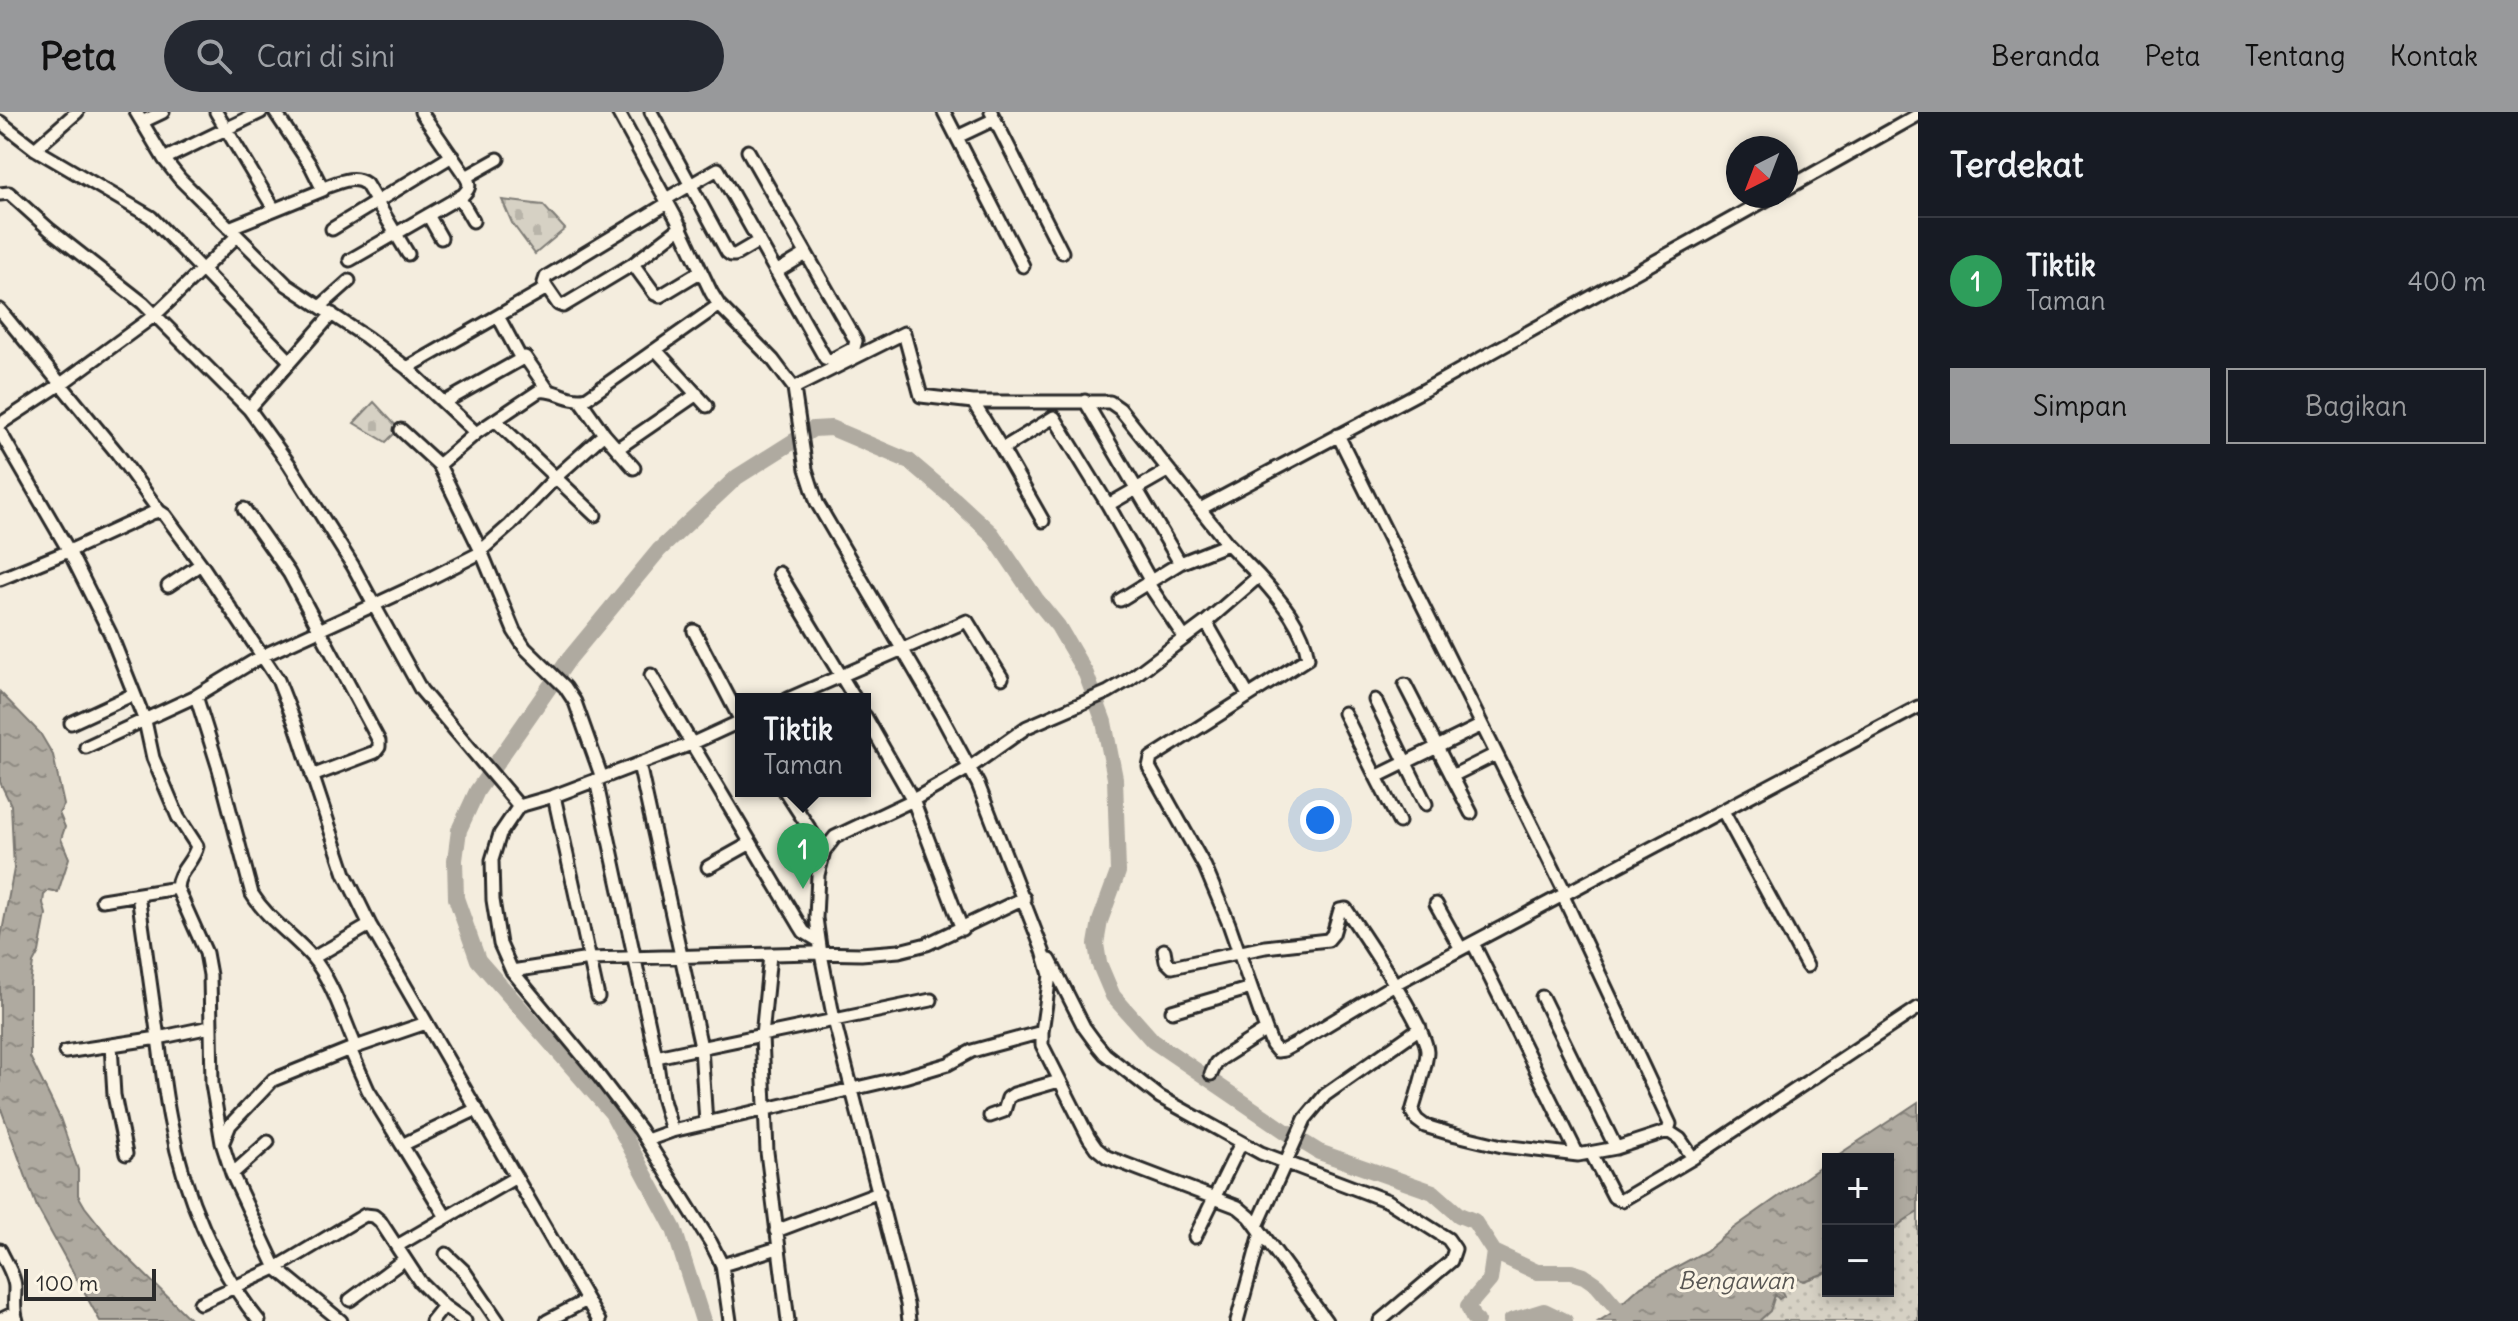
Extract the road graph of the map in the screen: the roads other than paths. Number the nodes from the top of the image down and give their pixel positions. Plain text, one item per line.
1 (77, 112) edge
2 (163, 112) edge
3 (216, 112) edge
4 (261, 112) edge
5 (275, 112) edge
6 (421, 112) edge
7 (618, 112) edge
8 (651, 112) edge
9 (944, 112) edge
10 (993, 115) edge
11 (1918, 115) edge
12 (139, 117) edge
13 (0, 122) edge
14 (225, 129) junction
15 (957, 137) junction
16 (35, 149) junction
17 (748, 151) dead end
18 (452, 156) junction
19 (164, 159) junction
20 (498, 159) dead end
21 (466, 177) junction
22 (1798, 182) edge
23 (692, 185) junction
24 (323, 188) junction
25 (0, 194) edge
26 (459, 197) junction
27 (376, 201) junction
28 (667, 201) junction
29 (1751, 208) edge
30 (274, 209) junction
31 (428, 215) junction
32 (473, 221) dead end
33 (681, 227) junction
34 (332, 229) dead end
35 (233, 232) junction
36 (396, 233) junction
37 (441, 238) dead end
38 (759, 241) junction
39 (1062, 252) dead end
40 (408, 254) dead end
41 (806, 254) junction
42 (350, 260) dead end
43 (633, 264) junction
44 (1023, 266) dead end
45 (202, 271) junction
46 (700, 272) junction
47 (776, 272) junction
48 (349, 281) dead end
49 (547, 288) junction
50 (719, 305) junction
51 (321, 306) junction
52 (0, 310) edge
53 (332, 314) junction
54 (155, 315) junction
55 (498, 316) junction
56 (656, 350) junction
57 (520, 357) junction
58 (290, 361) junction
59 (407, 368) junction
60 (61, 384) junction
61 (794, 388) junction
62 (548, 390) junction
63 (697, 394) junction
64 (580, 400) junction
65 (1047, 401) junction
66 (1085, 401) junction
67 (445, 402) junction
68 (973, 402) junction
69 (707, 406) dead end
70 (249, 409) junction
71 (1054, 417) junction
72 (496, 421) junction
73 (0, 424) edge
74 (401, 430) dead end
75 (0, 432) edge
76 (476, 433) junction
77 (604, 434) junction
78 (1338, 435) junction
79 (617, 449) junction
80 (1002, 449) junction
81 (439, 465) junction
82 (634, 468) dead end
83 (1169, 470) junction
84 (556, 477) junction
85 (1136, 488) junction
86 (1108, 505) junction
87 (244, 509) dead end
88 (1200, 509) junction
89 (159, 511) junction
90 (595, 515) dead end
91 (1043, 521) dead end
92 (1228, 544) junction
93 (69, 551) junction
94 (481, 551) junction
95 (1180, 563) junction
96 (201, 564) junction
97 (779, 573) dead end
98 (1259, 576) junction
99 (0, 579) edge
100 (1149, 581) junction
101 (168, 586) dead end
102 (1120, 600) dead end
103 (374, 605) junction
104 (1206, 622) junction
105 (320, 629) junction
106 (694, 631) dead end
107 (1184, 637) junction
108 (903, 649) junction
109 (262, 656) junction
110 (651, 675) dead end
111 (841, 675) junction
112 (1002, 678) dead end
113 (1405, 685) dead end
114 (801, 693) edge
115 (852, 693) edge
116 (134, 694) junction
117 (1248, 695) junction
118 (196, 696) junction
119 (1375, 700) dead end
120 (1918, 707) edge
121 (735, 710) edge
122 (1344, 713) dead end
123 (145, 721) junction
124 (71, 723) dead end
125 (735, 724) edge
126 (1482, 725) junction
127 (871, 726) edge
128 (691, 744) junction
129 (86, 747) dead end
130 (1437, 747) junction
131 (1496, 754) junction
132 (1406, 762) junction
133 (639, 764) junction
134 (969, 768) junction
135 (312, 776) junction
136 (1452, 776) junction
137 (1376, 777) junction
138 (599, 779) junction
139 (554, 796) junction
140 (789, 797) edge
141 (913, 800) junction
142 (1426, 804) dead end
143 (519, 806) junction
144 (1723, 811) junction
145 (1471, 813) dead end
146 (1399, 822) dead end
147 (751, 843) junction
148 (824, 851) junction
149 (708, 867) dead end
150 (177, 888) junction
151 (138, 895) junction
152 (1564, 895) junction
153 (1024, 898) junction
154 (102, 900) dead end
155 (1436, 904) dead end
156 (370, 925) junction
157 (962, 929) junction
158 (819, 941) junction
159 (1473, 943) junction
160 (1461, 949) junction
161 (1164, 950) dead end
162 (1043, 951) junction
163 (1239, 953) junction
164 (821, 954) junction
165 (770, 955) junction
166 (313, 958) junction
167 (633, 958) junction
168 (681, 958) junction
169 (589, 959) junction
170 (1807, 966) dead end
171 (512, 971) junction
172 (1393, 985) junction
173 (1251, 988) junction
174 (598, 997) dead end
175 (1542, 997) dead end
176 (931, 1000) dead end
177 (1918, 1008) edge
178 (1172, 1011) dead end
179 (834, 1020) junction
180 (426, 1023) junction
181 (210, 1027) junction
182 (1420, 1028) junction
183 (1266, 1030) junction
184 (1042, 1032) junction
185 (762, 1036) junction
186 (158, 1038) junction
187 (111, 1045) junction
188 (701, 1047) junction
189 (353, 1048) junction
190 (65, 1052) dead end
191 (656, 1057) junction
192 (1211, 1074) dead end
193 (1059, 1081) junction
194 (854, 1090) junction
195 (477, 1109) junction
196 (766, 1109) junction
197 (990, 1116) dead end
198 (706, 1123) junction
199 (672, 1131) junction
200 (1668, 1131) junction
201 (647, 1140) junction
202 (268, 1142) dead end
203 (222, 1143) junction
204 (1241, 1143) junction
205 (402, 1145) junction
206 (1616, 1148) junction
207 (126, 1154) dead end
208 (1584, 1154) junction
209 (1693, 1158) junction
210 (1285, 1164) junction
211 (232, 1174) junction
212 (516, 1177) junction
213 (879, 1192) junction
214 (1216, 1197) junction
215 (446, 1217) junction
216 (1259, 1229) junction
217 (776, 1231) junction
218 (1195, 1237) dead end
219 (397, 1246) junction
220 (778, 1248) junction
221 (0, 1250) edge
222 (446, 1254) dead end
223 (405, 1259) junction
224 (722, 1265) junction
225 (276, 1268) junction
226 (234, 1285) junction
227 (13, 1295) junction
228 (350, 1300) dead end
229 (587, 1300) junction
230 (0, 1301) edge
231 (200, 1303) dead end
232 (444, 1306) junction
233 (16, 1317) edge
234 (0, 1320) edge
235 (259, 1321) edge
236 (341, 1321) edge
237 (432, 1321) edge
238 (465, 1321) edge
239 (498, 1321) edge
240 (547, 1321) edge
241 (599, 1321) edge
242 (730, 1321) edge
243 (788, 1321) edge
244 (909, 1321) edge
245 (1237, 1321) edge
246 (1326, 1321) edge
247 (1380, 1321) edge

1 - 16 street
2 - 12 street
3 - 14 street
4 - 14 street
5 - 24 street
6 - 18 street
7 - 28 street
8 - 23 street
9 - 15 street
10 - 15 street
10 - 39 street
11 - 22 street
12 - 19 street
13 - 16 street
14 - 19 street
14 - 30 street
15 - 44 street
16 - 45 street
17 - 41 street
18 - 21 street
18 - 27 street
19 - 35 street
20 - 21 street
21 - 26 street
23 - 28 street
23 - 38 street
23 - 38 street
24 - 27 street
24 - 30 street
25 - 54 street
26 - 31 street
26 - 32 street
27 - 34 street
27 - 36 street
28 - 33 street
28 - 49 street
29 - 78 street
30 - 35 street
31 - 36 street
31 - 37 street
33 - 43 street
33 - 46 street
35 - 45 street
35 - 51 street
36 - 40 street
36 - 42 street
38 - 47 street
41 - 47 street
41 - 47 street
43 - 46 street
43 - 49 street
45 - 54 street
45 - 58 street
46 - 50 street
48 - 51 street
49 - 55 street
50 - 56 street
50 - 61 street
51 - 53 street
52 - 60 street
53 - 58 street
53 - 59 street
54 - 60 street
54 - 70 street
55 - 57 street
55 - 59 street
56 - 63 street
56 - 64 street
57 - 62 street
57 - 67 street
58 - 70 street
59 - 67 street
60 - 73 street
60 - 89 street
61 - 68 street
61 - 108 street
62 - 64 street
62 - 72 street
63 - 69 street
63 - 79 street
64 - 77 street
65 - 66 street
65 - 68 street
65 - 71 street
66 - 83 street
66 - 85 street
67 - 76 street
68 - 80 street
70 - 103 street
71 - 80 street
71 - 86 street
72 - 76 street
72 - 84 street
74 - 81 street
75 - 93 street
76 - 81 street
77 - 79 street
77 - 84 street
78 - 88 street
78 - 126 street
79 - 82 street
80 - 91 street
81 - 94 street
83 - 85 street
83 - 88 street
84 - 90 street
84 - 94 street
85 - 86 street
85 - 95 street
86 - 100 street
87 - 105 street
88 - 92 street
89 - 93 street
89 - 96 street
92 - 95 street
92 - 98 street
93 - 99 street
93 - 116 street
94 - 103 street
94 - 138 street
95 - 100 street
96 - 101 street
96 - 109 street
97 - 111 street
98 - 104 street
98 - 117 street
100 - 102 street
100 - 107 street
103 - 105 street
103 - 143 street
104 - 107 street
104 - 117 street
105 - 109 street
105 - 135 street
106 - 121 street
107 - 134 street
108 - 111 street
108 - 112 street
108 - 134 street
109 - 118 street
109 - 135 street
110 - 128 street
111 - 114 street
111 - 115 street
113 - 130 street
116 - 123 street
116 - 124 street
117 - 163 street
118 - 123 street
118 - 166 street
119 - 132 street
120 - 144 street
122 - 137 street
123 - 129 street
123 - 150 street
125 - 128 street
126 - 130 street
126 - 131 street
127 - 141 street
128 - 133 street
128 - 147 street
130 - 132 street
130 - 136 street
131 - 136 street
131 - 152 street
132 - 137 street
132 - 142 street
133 - 138 street
133 - 168 street
134 - 141 street
134 - 153 street
135 - 156 street
136 - 145 street
137 - 146 street
138 - 139 street
138 - 167 street
139 - 143 street
139 - 169 street
140 - 148 street
141 - 148 street
141 - 157 street
143 - 171 street
144 - 152 street
144 - 170 street
147 - 149 street
147 - 158 street
148 - 158 street
150 - 151 street
150 - 181 street
151 - 154 street
151 - 186 street
152 - 159 street
152 - 200 street
153 - 157 street
153 - 162 street
155 - 160 street
156 - 166 street
156 - 180 street
157 - 164 street
158 - 164 street
159 - 160 street
159 - 208 street
160 - 172 street
161 - 163 street
162 - 184 street
162 - 204 street
163 - 172 street
163 - 173 street
164 - 165 street
164 - 179 street
165 - 168 street
165 - 185 street
166 - 189 street
167 - 168 street
167 - 169 street
167 - 191 street
168 - 188 street
169 - 171 street
169 - 174 street
171 - 201 street
172 - 182 street
172 - 183 street
173 - 178 street
173 - 183 street
175 - 206 street
176 - 179 street
177 - 209 street
179 - 185 street
179 - 194 street
180 - 189 street
180 - 195 street
181 - 186 street
181 - 203 street
182 - 208 street
182 - 210 street
183 - 192 street
184 - 193 street
184 - 194 street
185 - 188 street
185 - 196 street
186 - 187 street
186 - 226 street
187 - 190 street
187 - 207 street
188 - 191 street
188 - 198 street
189 - 203 street
189 - 205 street
191 - 199 street
193 - 197 street
193 - 214 street
194 - 196 street
194 - 213 street
195 - 205 street
195 - 212 street
196 - 198 street
196 - 217 street
198 - 199 street
199 - 201 street
200 - 206 street
200 - 209 street
201 - 224 street
202 - 211 street
203 - 211 street
204 - 210 street
204 - 214 street
205 - 215 street
206 - 208 street
208 - 209 street
210 - 216 street
210 - 247 street
211 - 225 street
212 - 215 street
212 - 229 street
213 - 217 street
213 - 244 street
214 - 216 street
214 - 218 street
215 - 219 street
216 - 245 street
216 - 246 street
217 - 220 street
219 - 223 street
219 - 225 street
220 - 224 street
220 - 243 street
221 - 227 street
222 - 239 street
223 - 228 street
223 - 232 street
224 - 242 street
225 - 226 street
225 - 236 street
226 - 231 street
226 - 235 street
227 - 230 street
227 - 233 street
229 - 240 street
229 - 241 street
232 - 237 street
232 - 238 street
233 - 234 street

